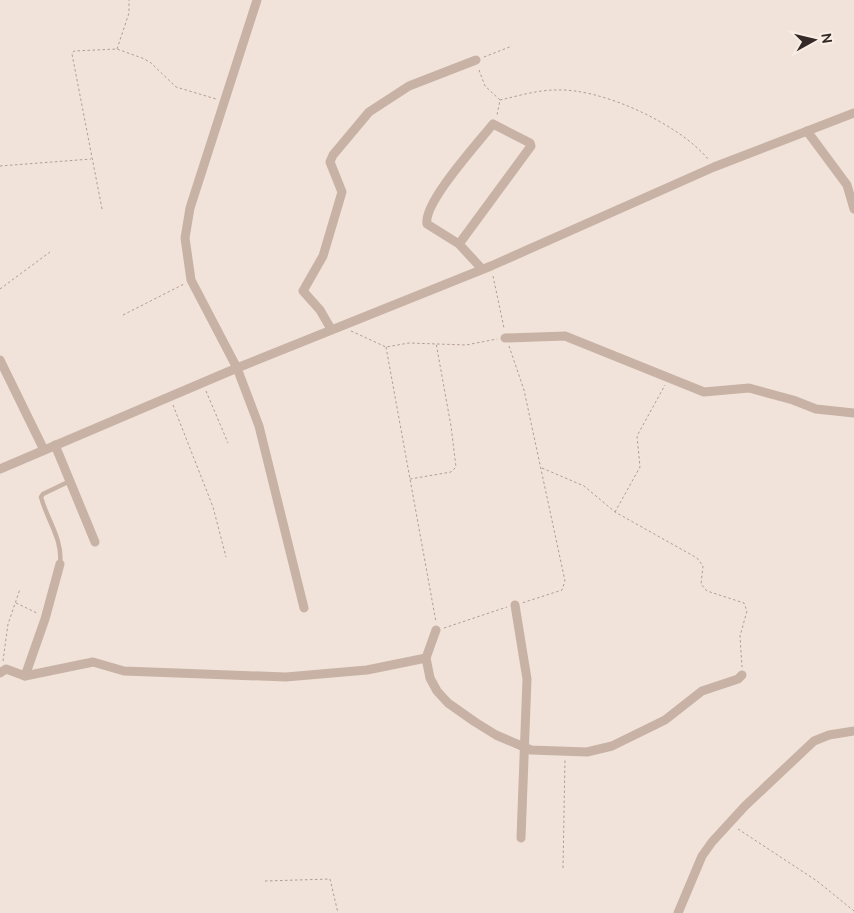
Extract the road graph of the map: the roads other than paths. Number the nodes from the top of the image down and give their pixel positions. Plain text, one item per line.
1 (257, 0) edge
2 (476, 60) road end
3 (854, 113) edge
4 (807, 131) junction
5 (854, 209) edge
6 (458, 244) junction
7 (487, 267) junction
8 (331, 329) junction
9 (505, 338) road end
10 (0, 360) edge
11 (237, 368) junction
12 (854, 413) edge
13 (55, 446) junction
14 (44, 450) junction
15 (0, 469) edge
16 (70, 481) junction
17 (95, 542) dead end
18 (60, 564) joint
19 (515, 605) road end
20 (304, 608) dead end
21 (436, 630) road end
22 (426, 658) junction
23 (2, 671) edge
24 (742, 675) road end
25 (25, 676) junction
26 (854, 730) edge
27 (525, 748) junction
28 (522, 838) dead end
29 (678, 913) edge

1 - 11 street
2 - 8 street
3 - 4 street
4 - 5 street
4 - 7 street
6 - 6 street
6 - 7 street
7 - 8 street
8 - 11 street
9 - 12 street
10 - 14 street
11 - 13 street
11 - 20 street
13 - 14 street
13 - 16 street
14 - 15 street
16 - 17 street
16 - 18 lane
18 - 25 street
19 - 27 street
21 - 22 street
22 - 25 street
22 - 27 street
23 - 25 street
24 - 27 street
26 - 29 street
27 - 28 street

